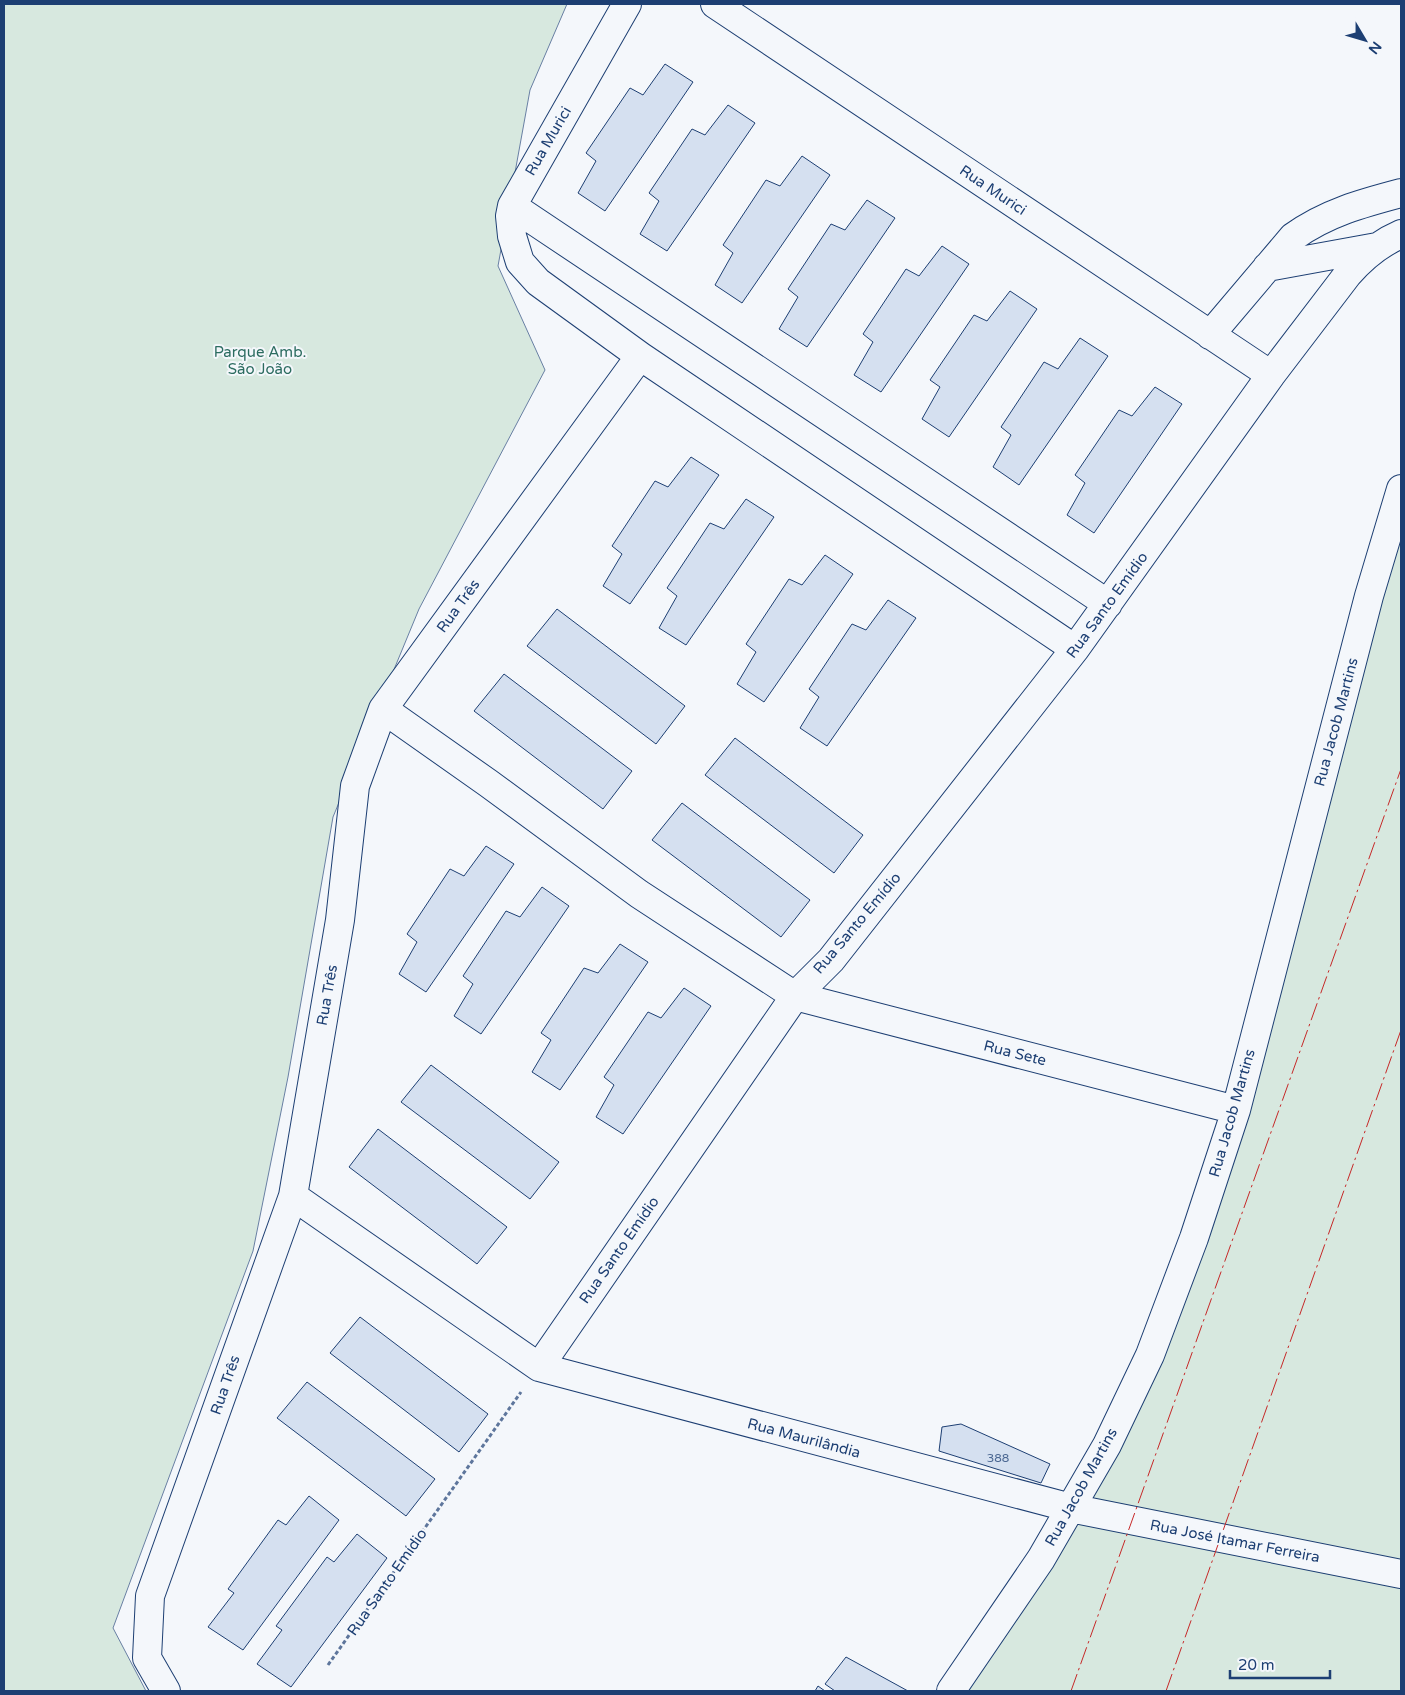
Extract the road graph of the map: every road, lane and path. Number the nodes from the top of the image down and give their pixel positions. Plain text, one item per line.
1 (627, 4) edge
2 (715, 4) edge
3 (1401, 193) edge
4 (512, 206) junction
5 (1390, 240) edge
6 (1267, 266) junction
7 (1210, 336) junction
8 (640, 356) junction
9 (1271, 375) junction
10 (1401, 488) edge
11 (1108, 604) junction
12 (1075, 649) junction
13 (383, 709) junction
14 (794, 996) junction
15 (1236, 1110) junction
16 (293, 1196) junction
17 (539, 1367) junction
18 (1069, 1508) junction
19 (1401, 1574) edge
20 (328, 1665) dead end
21 (166, 1691) edge
22 (951, 1691) edge

1 - 4 street, Rua Murici
2 - 7 street, Rua Murici
3 - 6 street
4 - 8 street, Rua Murici
4 - 11 street
5 - 6 street
5 - 9 street, Rua Santo Emídio
6 - 7 street
7 - 9 street, Rua Murici
8 - 12 street, Rua Murici
8 - 13 street, Rua Três
9 - 11 street, Rua Santo Emídio
10 - 15 street, Rua Jacob Martins
11 - 12 street, Rua Santo Emídio
12 - 14 street, Rua Santo Emídio
13 - 14 street, Rua Sete
13 - 16 street, Rua Três
14 - 15 street, Rua Sete
14 - 17 street, Rua Santo Emídio
15 - 18 street, Rua Jacob Martins
16 - 17 street, Rua Maurilândia
16 - 21 street, Rua Três
17 - 18 street, Rua Maurilândia
17 - 20 path, Rua Santo Emídio
18 - 19 street, Rua José Itamar Ferreira
18 - 22 street, Rua Jacob Martins

